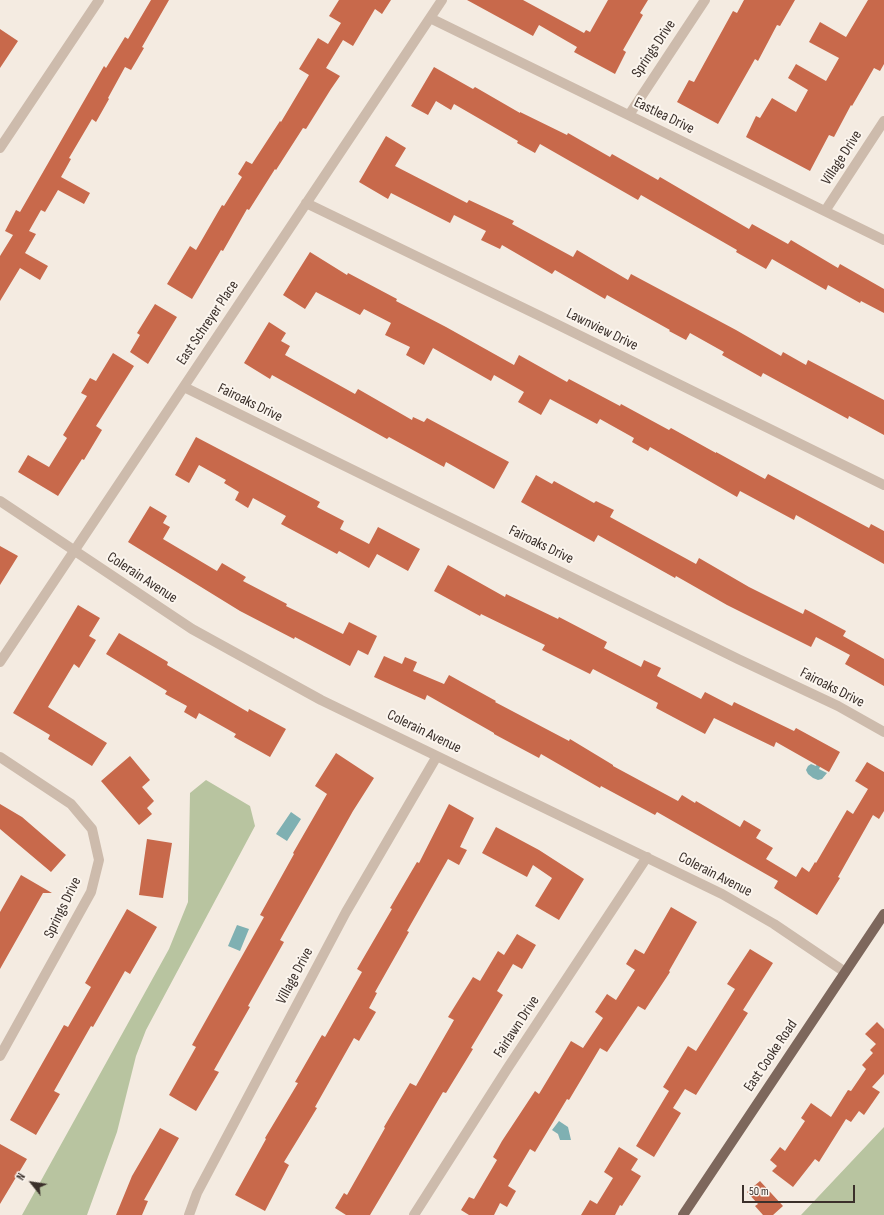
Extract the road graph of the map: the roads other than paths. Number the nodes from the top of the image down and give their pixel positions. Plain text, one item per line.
1 (99, 0) edge
2 (442, 0) edge
3 (705, 0) edge
4 (430, 18) junction
5 (628, 115) junction
6 (884, 121) edge
7 (0, 148) edge
8 (306, 203) junction
9 (825, 211) junction
10 (884, 240) edge
11 (184, 386) junction
12 (884, 485) edge
13 (0, 501) edge
14 (74, 551) junction
15 (0, 662) edge
16 (884, 732) edge
17 (437, 756) junction
18 (0, 757) edge
19 (647, 858) junction
20 (884, 914) edge
21 (845, 972) junction
22 (0, 1056) edge
23 (188, 1215) edge
24 (414, 1215) edge
25 (683, 1215) edge

1 - 7 street
2 - 4 street, East Schreyer Place
3 - 5 street, Springs Drive
4 - 5 street, Eastlea Drive
4 - 8 street, East Schreyer Place
5 - 9 street, Eastlea Drive
6 - 9 street, Village Drive
8 - 11 street, East Schreyer Place
8 - 12 street, Lawnview Drive
9 - 10 street, Eastlea Drive
11 - 14 street, East Schreyer Place
11 - 16 street, Fairoaks Drive
13 - 14 street, Colerain Avenue
14 - 15 street, East Schreyer Place
14 - 17 street, Colerain Avenue
17 - 19 street, Colerain Avenue
17 - 23 street, Village Drive
18 - 22 street, Springs Drive
19 - 21 street, Colerain Avenue
19 - 24 street, Fairlawn Drive
20 - 21 main road, East Cooke Road
21 - 25 main road, East Cooke Road

